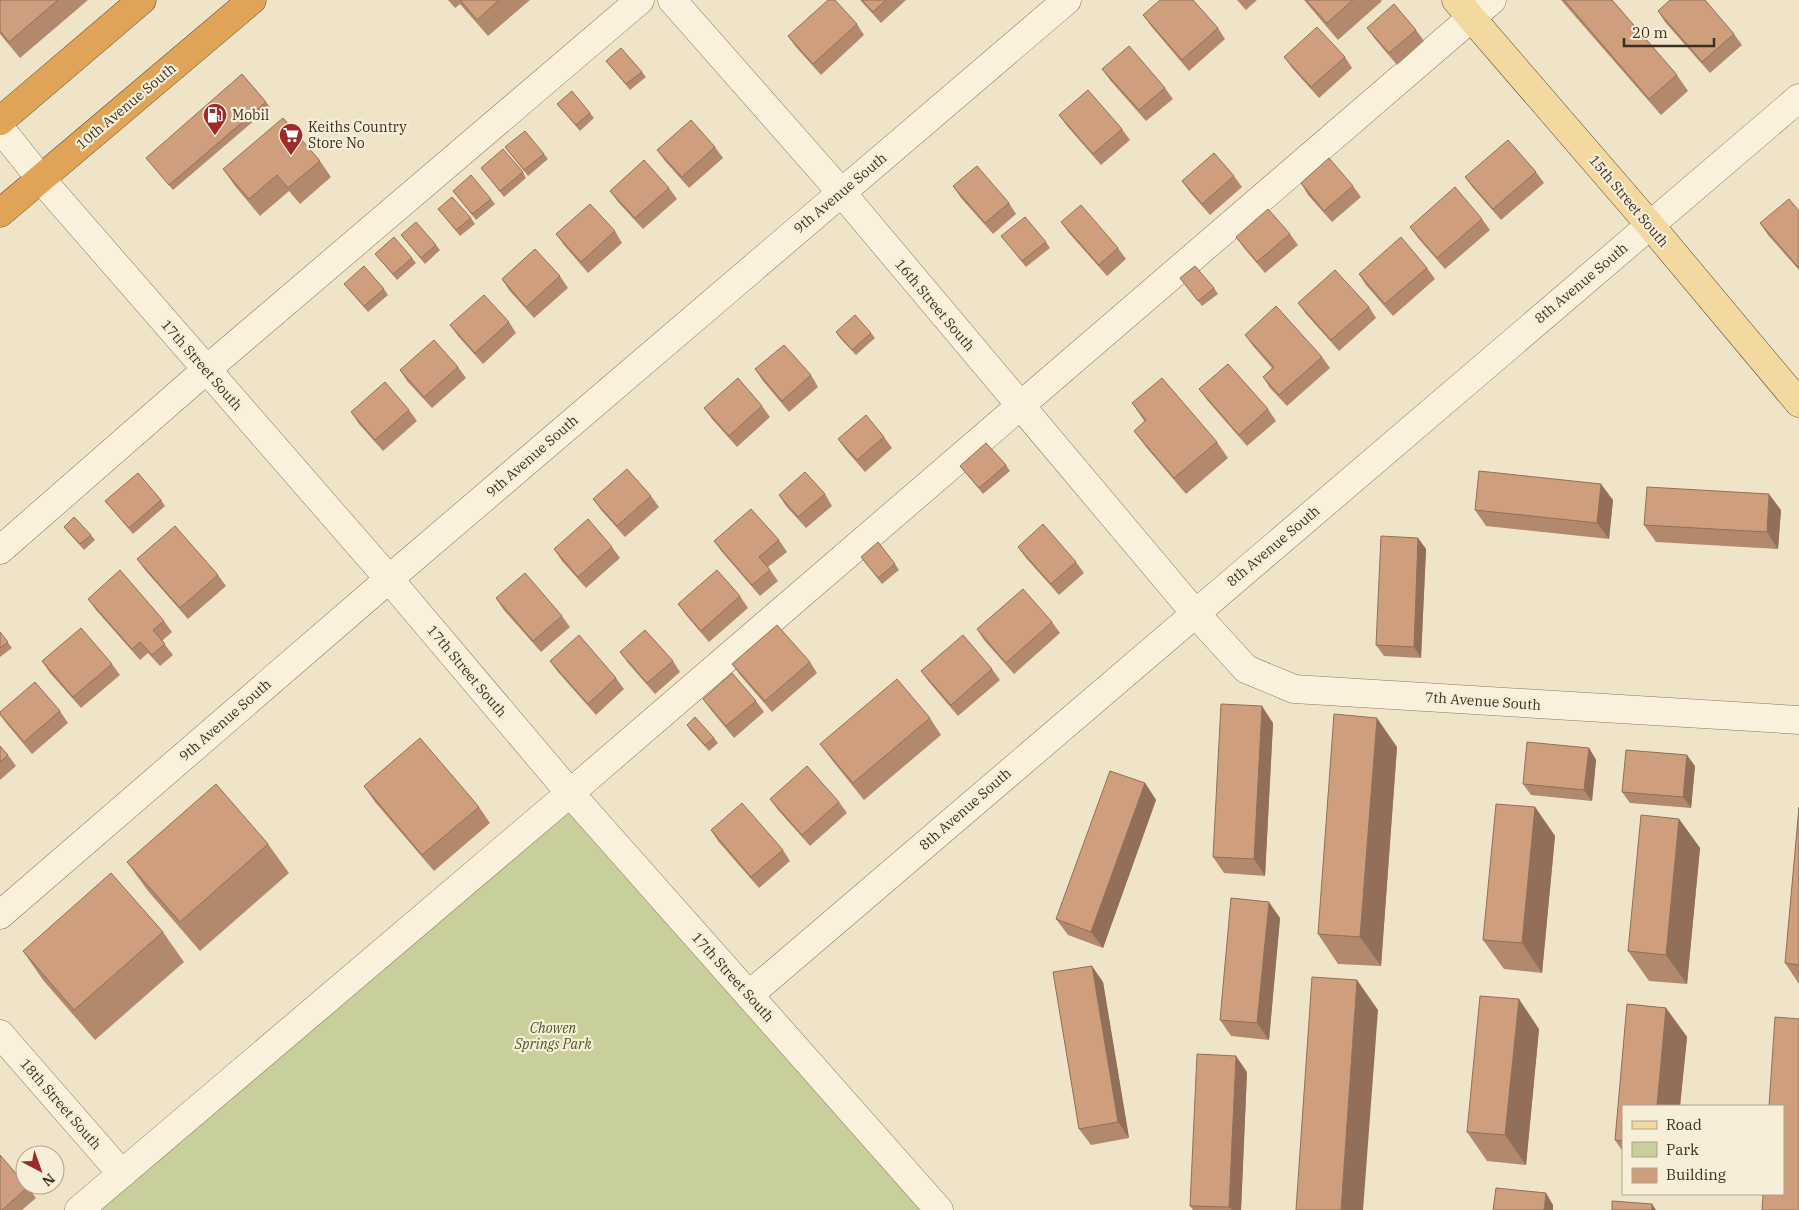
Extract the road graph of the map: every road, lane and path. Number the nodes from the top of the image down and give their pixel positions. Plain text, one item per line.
1 (142, 0) edge
2 (252, 0) edge
3 (640, 0) edge
4 (672, 0) edge
5 (1067, 0) edge
6 (1492, 0) edge
7 (1464, 9) edge
8 (1799, 98) edge
9 (0, 121) edge
10 (0, 128) edge
11 (40, 178) junction
12 (841, 192) junction
13 (0, 213) edge
14 (1650, 225) junction
15 (206, 370) junction
16 (1799, 403) edge
17 (1019, 405) junction
18 (0, 550) edge
19 (389, 579) junction
20 (1195, 613) junction
21 (1799, 720) edge
22 (570, 792) junction
23 (0, 915) edge
24 (748, 995) junction
25 (0, 1034) edge
26 (122, 1174) junction
27 (79, 1210) edge
28 (939, 1210) edge

1 - 9 highway
2 - 11 highway, 10th Avenue South
3 - 15 street
4 - 12 street, 16th Street South
5 - 12 street, 9th Avenue South
6 - 7 street
7 - 14 main road, 15th Street South
7 - 17 street
8 - 14 street, 8th Avenue South
10 - 11 street, 17th Street South
11 - 13 highway, 10th Avenue South
11 - 15 street, 17th Street South
12 - 17 street, 16th Street South
12 - 19 street, 9th Avenue South
14 - 16 main road, 15th Street South
14 - 20 street, 8th Avenue South
15 - 18 street
15 - 19 street, 17th Street South
17 - 20 street, 16th Street South
17 - 22 street
19 - 22 street, 17th Street South
19 - 23 street, 9th Avenue South
20 - 21 street, 7th Avenue South
20 - 24 street, 8th Avenue South
22 - 24 street, 17th Street South
22 - 26 street
24 - 28 street, 17th Street South
25 - 26 street, 18th Street South
26 - 27 street

